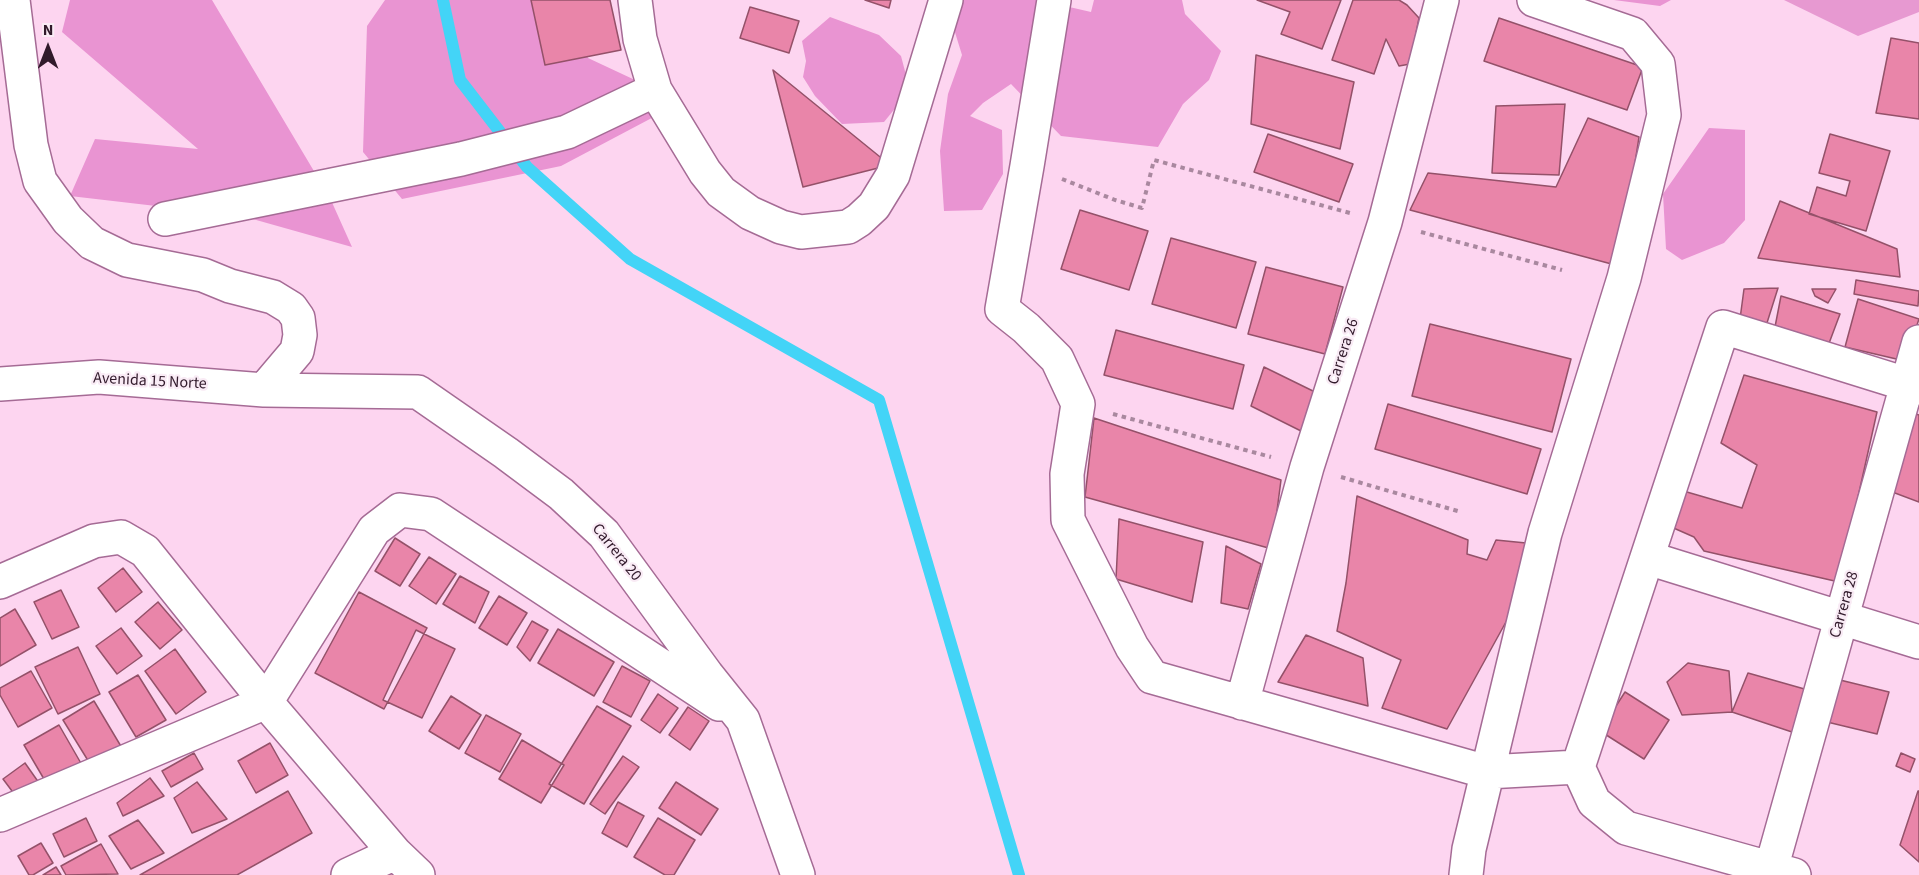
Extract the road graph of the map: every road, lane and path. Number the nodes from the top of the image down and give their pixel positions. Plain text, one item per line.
1 (13, 0) edge
2 (635, 0) edge
3 (946, 0) edge
4 (1054, 0) edge
5 (1442, 0) edge
6 (1534, 0) edge
7 (655, 90) junction
8 (1028, 166) junction
9 (165, 219) dead end
10 (1385, 222) junction
11 (1562, 270) dead end
12 (1919, 342) edge
13 (0, 384) edge
14 (1913, 386) edge
15 (264, 390) junction
16 (1648, 558) junction
17 (0, 582) edge
18 (1842, 618) junction
19 (1919, 642) edge
20 (266, 702) junction
21 (1242, 703) junction
22 (743, 720) junction
23 (1578, 767) junction
24 (1487, 772) junction
25 (0, 815) edge
26 (394, 853) junction
27 (1782, 872) edge
28 (348, 875) edge
29 (418, 875) edge
30 (798, 875) edge
31 (1466, 875) edge

1 - 15 street
2 - 7 street
3 - 7 street
4 - 8 street
5 - 10 street, Carrera 26
6 - 24 street
7 - 9 street
8 - 10 path
8 - 21 street
10 - 11 path
10 - 21 street, Carrera 26
12 - 14 street, Carrera 28
13 - 15 street, Avenida 15 Norte
14 - 16 street
14 - 18 street, Carrera 28
15 - 22 street, Carrera 20
16 - 18 street
16 - 23 street
17 - 20 street
18 - 19 street
18 - 27 street, Carrera 28
20 - 22 street
20 - 25 street
20 - 26 street
21 - 24 street
22 - 30 street, Carrera 20
23 - 24 street
23 - 27 street
24 - 31 street
26 - 28 street
26 - 29 street

